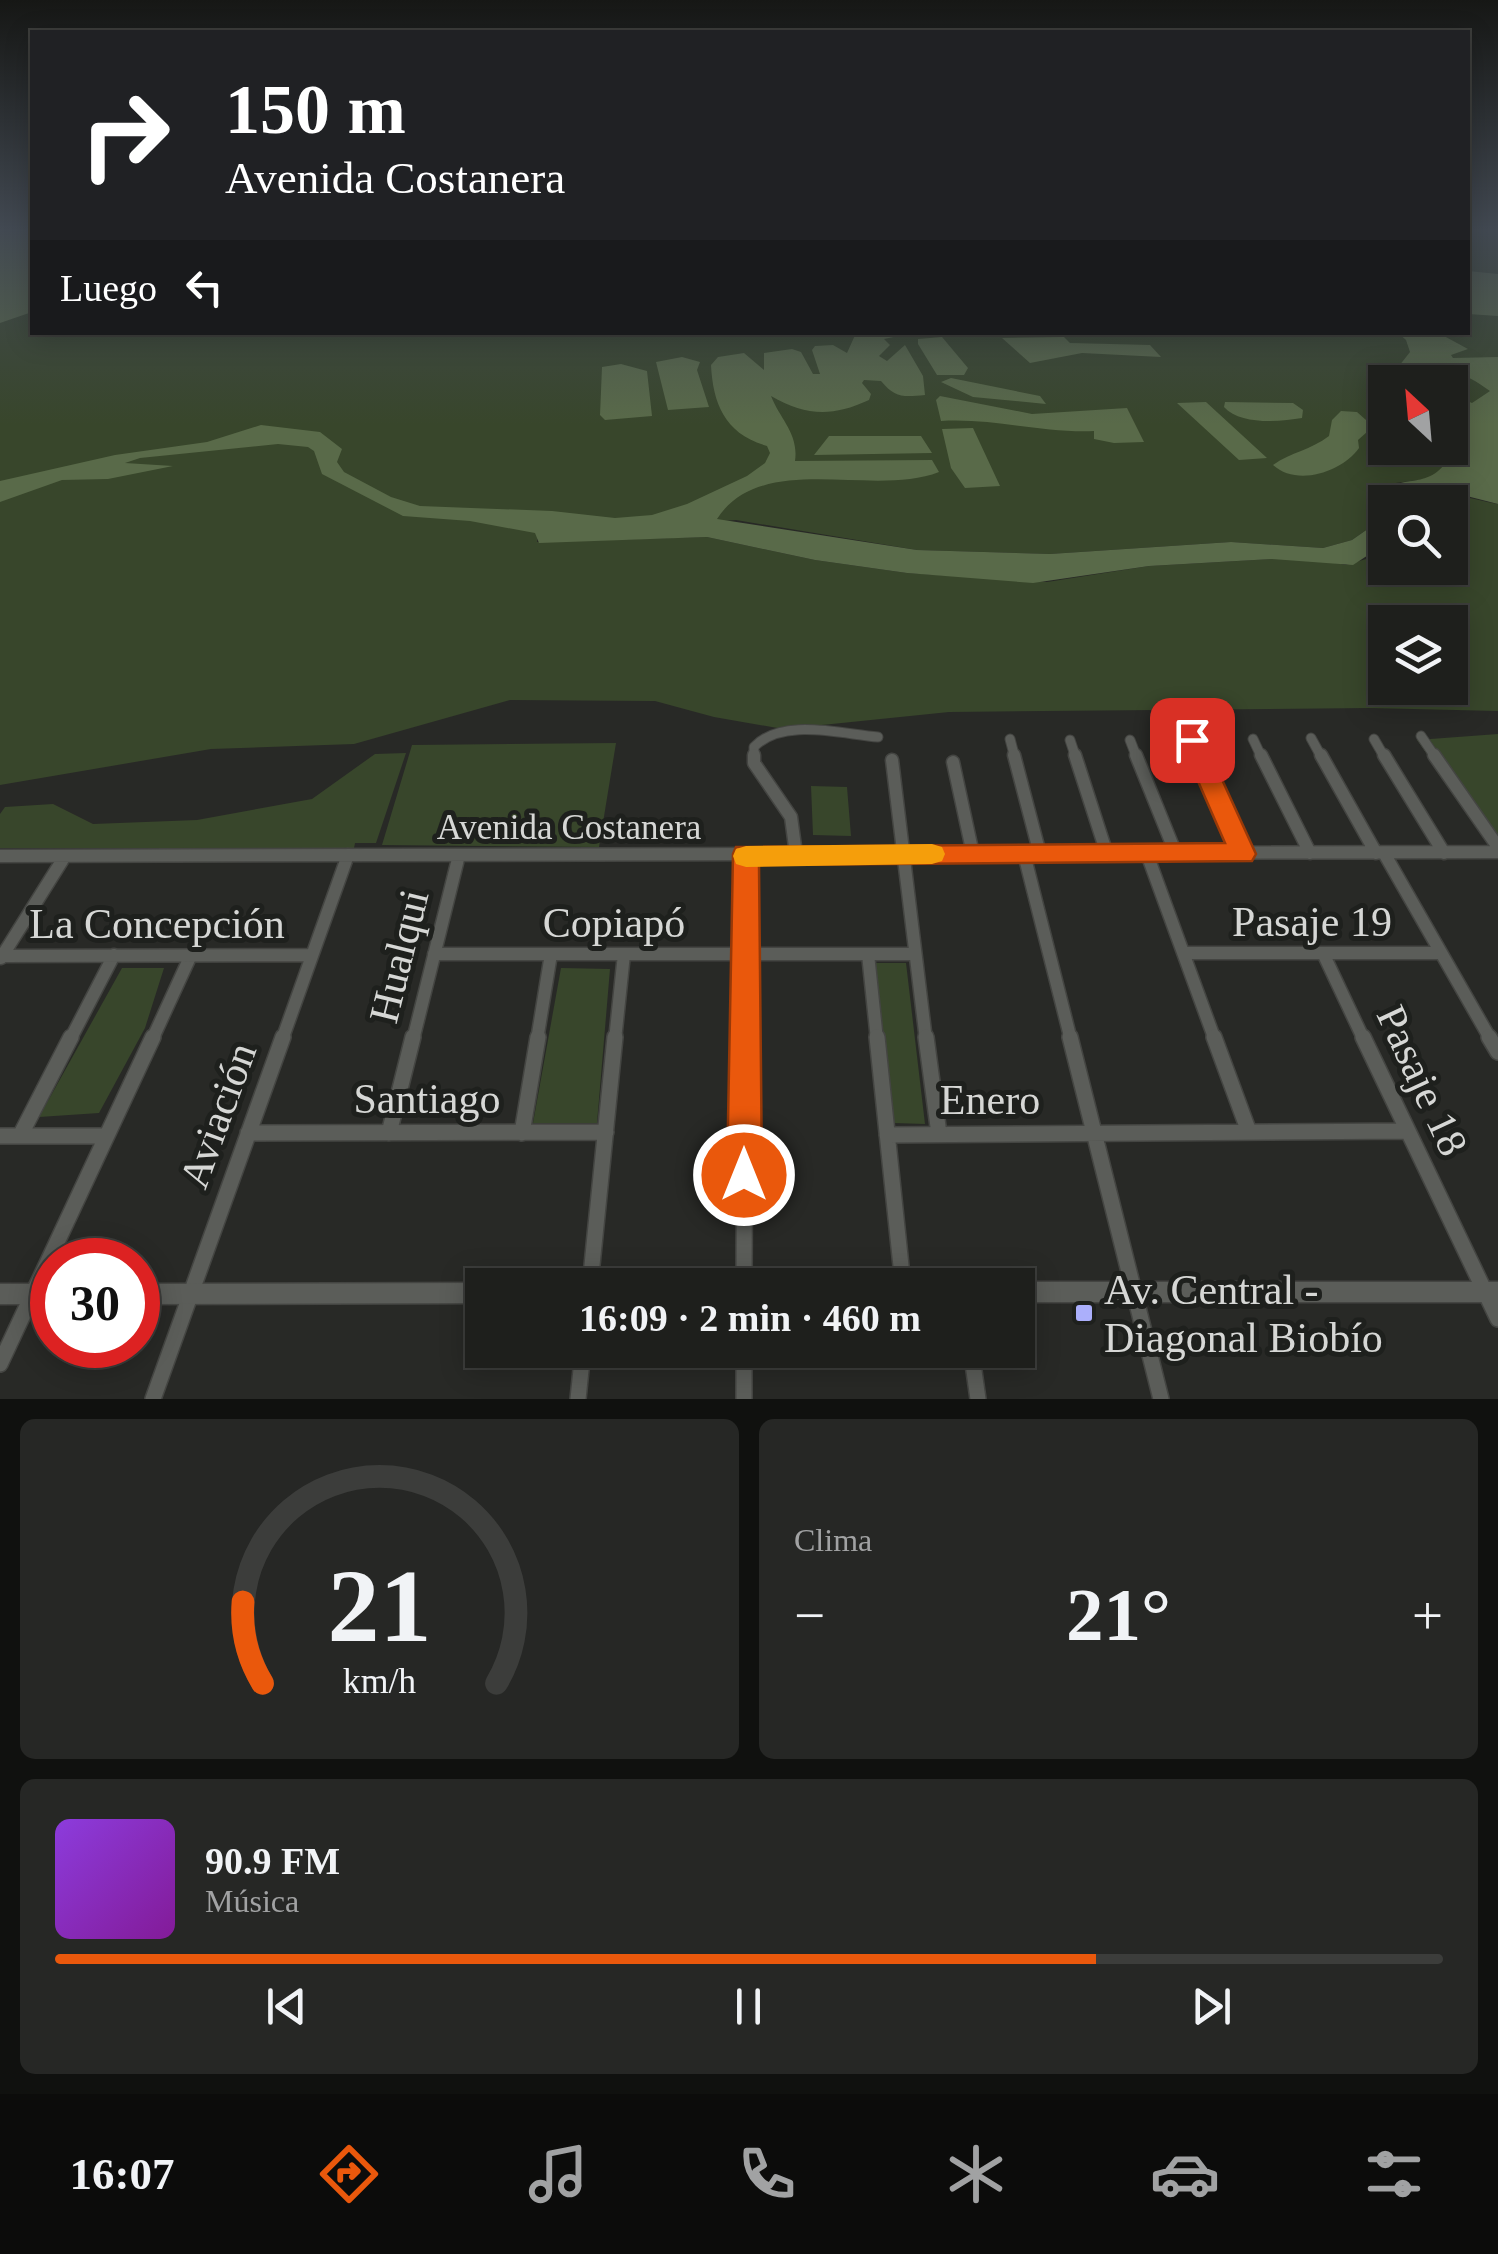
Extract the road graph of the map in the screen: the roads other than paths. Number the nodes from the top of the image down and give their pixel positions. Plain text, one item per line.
1 (1421, 736) dead end
2 (878, 737) dead end
3 (1311, 738) dead end
4 (1010, 739) dead end
5 (1253, 739) dead end
6 (1070, 740) dead end
7 (1130, 740) dead end
8 (1192, 740) dead end
9 (1374, 740) dead end
10 (892, 760) dead end
11 (954, 762) dead end
12 (1310, 853) junction
13 (1380, 853) junction
14 (1444, 853) junction
15 (746, 854) junction
16 (796, 854) junction
17 (903, 854) junction
18 (973, 854) junction
19 (1032, 854) junction
20 (1107, 854) junction
21 (1147, 854) junction
22 (1176, 854) junction
23 (1243, 854) junction
24 (1496, 854) edge
25 (348, 855) junction
26 (459, 855) junction
27 (0, 856) edge
28 (65, 856) junction
29 (1184, 953) junction
30 (1323, 953) junction
31 (1441, 953) junction
32 (312, 954) junction
33 (434, 954) junction
34 (551, 954) junction
35 (624, 954) junction
36 (746, 954) junction
37 (868, 954) junction
38 (914, 954) junction
39 (191, 955) junction
40 (114, 956) junction
41 (1, 958) edge
42 (1498, 1052) edge
43 (1408, 1131) junction
44 (606, 1132) junction
45 (1249, 1132) junction
46 (248, 1133) junction
47 (389, 1133) junction
48 (522, 1133) junction
49 (1094, 1133) junction
50 (939, 1134) junction
51 (887, 1135) junction
52 (0, 1136) edge
53 (20, 1136) junction
54 (106, 1136) junction
55 (65, 1238) edge
56 (592, 1268) edge
57 (744, 1268) edge
58 (901, 1268) edge
59 (1035, 1292) edge
60 (1134, 1292) junction
61 (1491, 1292) edge
62 (465, 1293) edge
63 (0, 1294) edge
64 (30, 1294) edge
65 (160, 1294) edge
66 (190, 1294) junction
67 (30, 1314) edge
68 (1498, 1319) edge
69 (0, 1364) edge
70 (582, 1368) edge
71 (744, 1368) edge
72 (974, 1368) edge
73 (152, 1399) edge
74 (578, 1399) edge
75 (744, 1399) edge
76 (978, 1399) edge
77 (1161, 1399) edge

1 - 24 street
2 - 16 street
3 - 13 street
4 - 19 street
5 - 12 street
6 - 20 street
7 - 22 street
8 - 23 street
9 - 14 street
10 - 17 street
11 - 18 street
12 - 13 street, Avenida Costanera
12 - 23 street, Avenida Costanera
13 - 14 street, Avenida Costanera
13 - 31 street
14 - 24 street, Avenida Costanera
15 - 16 street, Avenida Costanera
15 - 26 street, Avenida Costanera
15 - 36 street
16 - 17 street, Avenida Costanera
17 - 18 street, Avenida Costanera
17 - 38 street
18 - 19 street, Avenida Costanera
19 - 20 street, Avenida Costanera
19 - 49 street
20 - 21 street, Avenida Costanera
21 - 22 street, Avenida Costanera
21 - 29 street
22 - 23 street, Avenida Costanera
25 - 26 street, Avenida Costanera
25 - 28 street, Avenida Costanera
25 - 32 street, Aviación
26 - 33 street, Hualqui
27 - 28 street, Avenida Costanera
28 - 41 street
29 - 30 street, Pasaje 19
29 - 45 street
30 - 31 street, Pasaje 19
30 - 43 street, Pasaje 18
31 - 42 street
32 - 39 street, La Concepción
32 - 46 street, Aviación
33 - 34 street, Copiapó
33 - 47 street, Hualqui
34 - 35 street, Copiapó
34 - 48 street
35 - 36 street, Copiapó
35 - 44 street
36 - 37 street, Copiapó
36 - 57 street
37 - 38 street, Copiapó
37 - 51 street
38 - 50 street
39 - 40 street, La Concepción
39 - 54 street
40 - 41 street, La Concepción
40 - 53 street
43 - 45 street, Enero
43 - 61 street, Pasaje 18
44 - 48 street, Santiago
44 - 56 street
45 - 49 street, Enero
46 - 47 street, Santiago
46 - 66 street, Aviación
47 - 48 street, Santiago
49 - 50 street, Enero
49 - 60 street
50 - 51 street, Enero
51 - 58 street
52 - 53 street
53 - 54 street
54 - 55 street
59 - 60 street
60 - 61 street
60 - 77 street
61 - 68 street, Pasaje 18
62 - 66 street
63 - 64 street
65 - 66 street
66 - 73 street, Aviación
67 - 69 street
70 - 74 street
71 - 75 street
72 - 76 street

